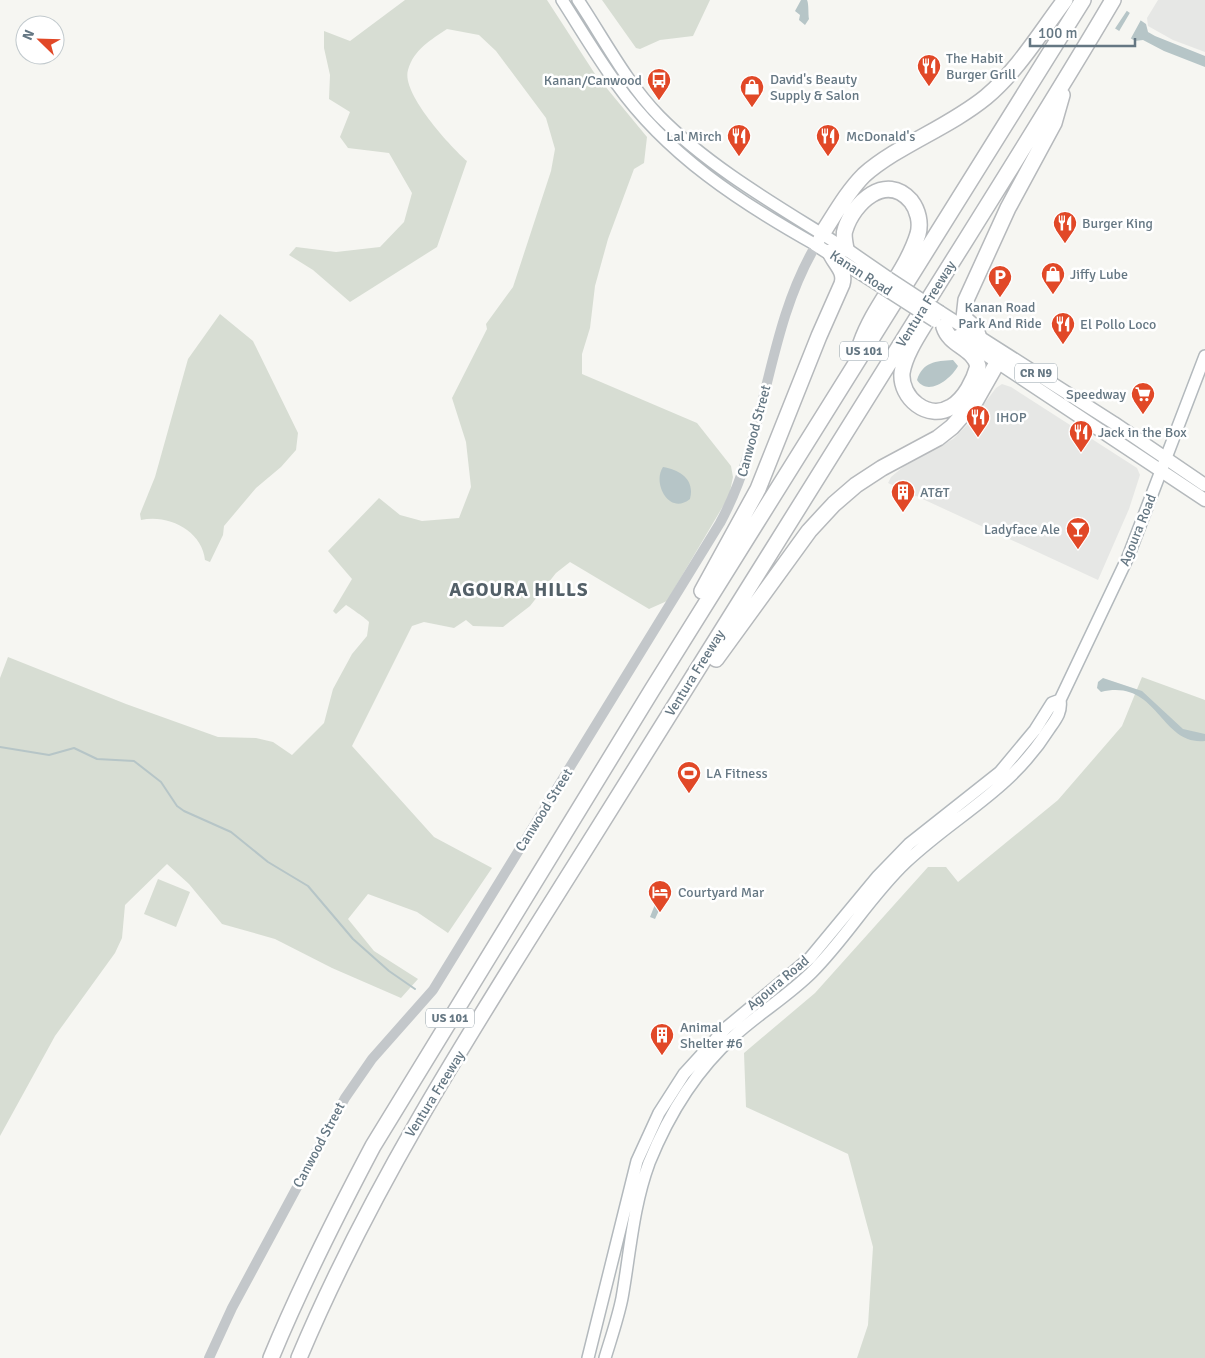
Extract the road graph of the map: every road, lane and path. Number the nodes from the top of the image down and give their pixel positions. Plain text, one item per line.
1 (562, 0) edge
2 (578, 0) edge
3 (1113, 0) edge
4 (1064, 2) edge
5 (1079, 6) edge
6 (1068, 76) junction
7 (1024, 148) junction
8 (819, 239) junction
9 (846, 249) junction
10 (830, 252) junction
11 (885, 282) junction
12 (940, 320) junction
13 (978, 335) junction
14 (1205, 356) edge
15 (1000, 357) junction
16 (850, 374) junction
17 (1163, 464) junction
18 (1205, 485) edge
19 (1205, 500) edge
20 (652, 690) junction
21 (1060, 700) junction
22 (657, 734) junction
23 (619, 1230) junction
24 (632, 1233) junction
25 (209, 1358) edge
26 (271, 1358) edge
27 (299, 1358) edge
28 (588, 1358) edge
29 (605, 1358) edge

1 - 8 main road, Kanan Road
2 - 8 main road, Kanan Road
3 - 6 highway, Ventura Freeway / US 101
4 - 8 highway
5 - 16 highway, Ventura Freeway / US 101
6 - 7 highway, Ventura Freeway / US 101
6 - 13 highway
7 - 12 highway
7 - 22 highway, Ventura Freeway / US 101
8 - 9 main road, Kanan Road
8 - 10 main road, Kanan Road / CR N9
8 - 25 street, Canwood Street
9 - 11 main road, Kanan Road / CR N9
9 - 16 highway
10 - 11 main road, Kanan Road / CR N9
10 - 20 highway
11 - 12 main road, Kanan Road / CR N9, bridge
12 - 13 main road, Kanan Road / CR N9
12 - 15 main road, Kanan Road / CR N9
13 - 15 main road, Kanan Road / CR N9
14 - 17 main road, Agoura Road
15 - 17 main road, Kanan Road / CR N9
15 - 22 highway
16 - 20 highway, Ventura Freeway / US 101
17 - 18 main road, Kanan Road / CR N9
17 - 19 main road, Kanan Road / CR N9
17 - 21 main road, Agoura Road
20 - 26 highway, Ventura Freeway / US 101
21 - 23 main road, Agoura Road
21 - 24 main road, Agoura Road
22 - 27 highway, Ventura Freeway / US 101
23 - 24 main road
23 - 28 main road, Agoura Road
24 - 29 main road, Agoura Road

